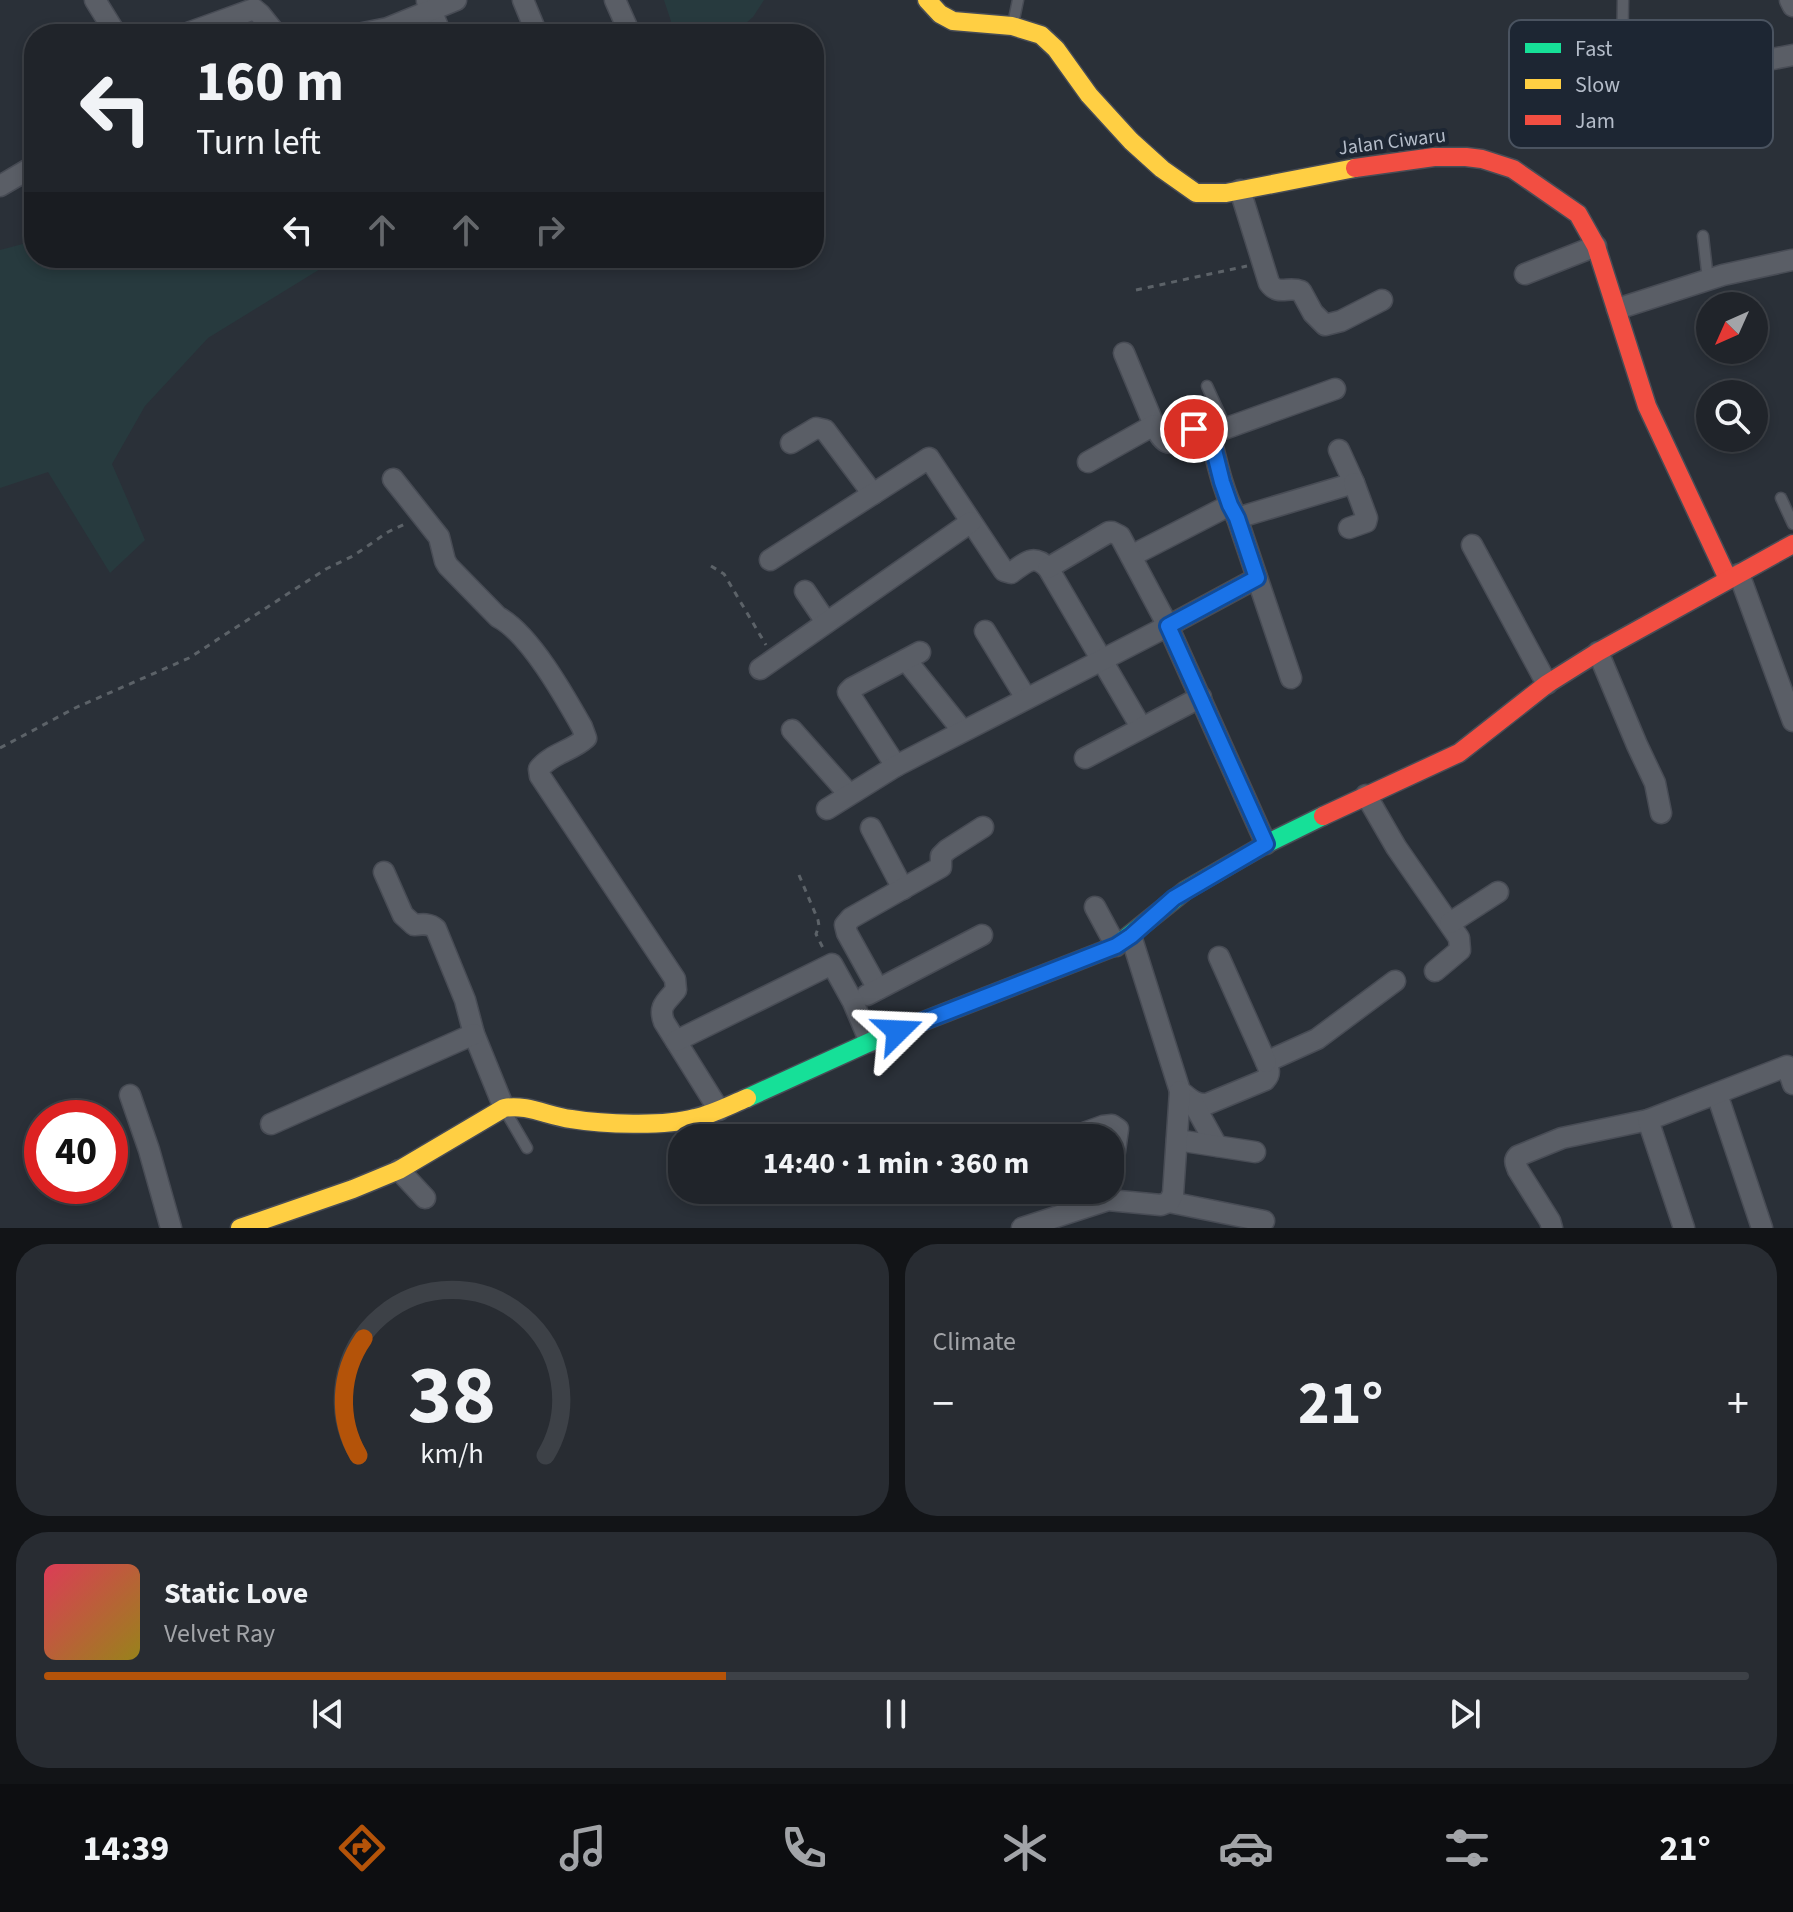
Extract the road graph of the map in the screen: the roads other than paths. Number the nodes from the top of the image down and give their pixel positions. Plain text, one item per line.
1 (95, 0) edge
2 (456, 0) edge
3 (523, 0) edge
4 (615, 0) edge
5 (927, 0) edge
6 (1018, 0) edge
7 (1623, 0) edge
8 (1790, 0) edge
9 (428, 5) edge
10 (1793, 6) edge
11 (1623, 20) edge
12 (110, 24) edge
13 (213, 24) edge
14 (268, 24) edge
15 (395, 24) edge
16 (437, 24) edge
17 (533, 24) edge
18 (626, 24) edge
19 (1013, 26) junction
20 (1793, 55) edge
21 (1773, 59) edge
22 (24, 172) edge
23 (0, 186) edge
24 (1240, 190) junction
25 (1703, 236) dead end
26 (1596, 246) junction
27 (1792, 260) edge
28 (1525, 274) dead end
29 (1708, 280) junction
30 (1382, 300) dead end
31 (1617, 309) junction
32 (1124, 353) dead end
33 (1207, 386) dead end
34 (1335, 389) dead end
35 (1154, 425) junction
36 (1218, 431) junction
37 (791, 443) dead end
38 (1339, 450) dead end
39 (1088, 462) dead end
40 (393, 479) dead end
41 (1354, 483) junction
42 (873, 494) junction
43 (1781, 498) dead end
44 (1234, 512) junction
45 (971, 522) junction
46 (1793, 524) edge
47 (1349, 528) dead end
48 (1472, 545) dead end
49 (1792, 546) edge
50 (1131, 556) junction
51 (770, 560) dead end
52 (1048, 568) junction
53 (1733, 576) junction
54 (1257, 578) junction
55 (805, 591) dead end
56 (826, 622) junction
57 (1168, 626) junction
58 (985, 631) dead end
59 (1598, 652) junction
60 (1103, 660) junction
61 (767, 664) road end
62 (1291, 678) dead end
63 (1547, 684) junction
64 (1201, 697) junction
65 (1026, 698) junction
66 (1793, 721) edge
67 (1141, 727) junction
68 (792, 730) dead end
69 (962, 730) junction
70 (1085, 758) dead end
71 (896, 766) junction
72 (849, 794) junction
73 (1366, 795) junction
74 (827, 809) dead end
75 (1661, 813) dead end
76 (983, 827) dead end
77 (871, 828) dead end
78 (1266, 844) junction
79 (384, 872) dead end
80 (903, 889) junction
81 (1498, 892) dead end
82 (1095, 907) dead end
83 (1450, 923) junction
84 (982, 935) dead end
85 (1124, 941) junction
86 (1219, 957) dead end
87 (1435, 971) dead end
88 (1395, 981) dead end
89 (878, 989) junction
90 (853, 1002) junction
91 (474, 1034) junction
92 (676, 1041) junction
93 (870, 1042) junction
94 (1266, 1062) junction
95 (1791, 1071) edge
96 (1717, 1094) junction
97 (130, 1095) dead end
98 (1186, 1096) junction
99 (504, 1108) junction
100 (719, 1110) junction
101 (1648, 1120) junction
102 (271, 1124) dead end
103 (1177, 1140) junction
104 (1217, 1146) junction
105 (527, 1148) dead end
106 (1255, 1152) dead end
107 (399, 1170) junction
108 (1124, 1196) edge
109 (425, 1198) dead end
110 (1169, 1202) junction
111 (1080, 1204) edge
112 (1264, 1221) dead end
113 (171, 1228) edge
114 (240, 1228) edge
115 (1022, 1228) edge
116 (1552, 1228) edge
117 (1684, 1228) edge
118 (1762, 1228) edge

1 - 12 street
2 - 9 street
3 - 17 street
4 - 18 street
5 - 19 street, Jalan Ciwaru
6 - 19 lane
7 - 11 lane
8 - 10 street
9 - 15 street
9 - 16 street
13 - 14 street
19 - 24 street, Jalan Ciwaru
20 - 21 street
22 - 23 street
24 - 26 street, Jalan Ciwaru
24 - 30 street
25 - 29 lane
26 - 28 street
26 - 31 street, Jalan Ciwaru
27 - 29 street
29 - 31 street
31 - 53 street, Jalan Ciwaru
32 - 35 street
33 - 36 lane
34 - 36 street
35 - 36 street
35 - 39 street
36 - 44 street
37 - 42 street
38 - 41 street
40 - 92 street
41 - 44 street
41 - 47 street
42 - 45 street
42 - 51 street
43 - 46 lane
44 - 50 street
44 - 54 street
45 - 52 street
45 - 56 street
48 - 63 street
49 - 53 street
50 - 52 street
50 - 57 street
52 - 60 street
53 - 59 street
53 - 66 street
54 - 57 street
54 - 62 street
55 - 56 street
56 - 61 street
57 - 60 street
57 - 64 street
58 - 65 street
59 - 63 street
59 - 75 street
60 - 65 street
60 - 67 street
63 - 73 street
64 - 67 street
64 - 78 street
65 - 69 street
67 - 70 street
68 - 72 street
69 - 71 street
69 - 71 street
71 - 72 street
72 - 74 street
73 - 78 street
73 - 83 street
76 - 80 street
77 - 80 street
78 - 85 street
79 - 91 street
80 - 89 street
81 - 83 street
82 - 85 street
83 - 87 street
84 - 89 street
85 - 93 street
85 - 98 street
86 - 94 street
88 - 94 street
89 - 90 street
90 - 92 street
90 - 93 street
91 - 99 street
91 - 102 street
92 - 100 street
93 - 100 street
94 - 98 street
95 - 96 street
96 - 101 street
96 - 118 street
97 - 113 street
98 - 103 street
98 - 104 street
99 - 100 street
99 - 105 lane
99 - 107 street
101 - 116 street
101 - 117 street
103 - 104 street
103 - 110 street
104 - 106 street
107 - 109 street
107 - 114 street
108 - 110 street
110 - 112 street
111 - 115 street

